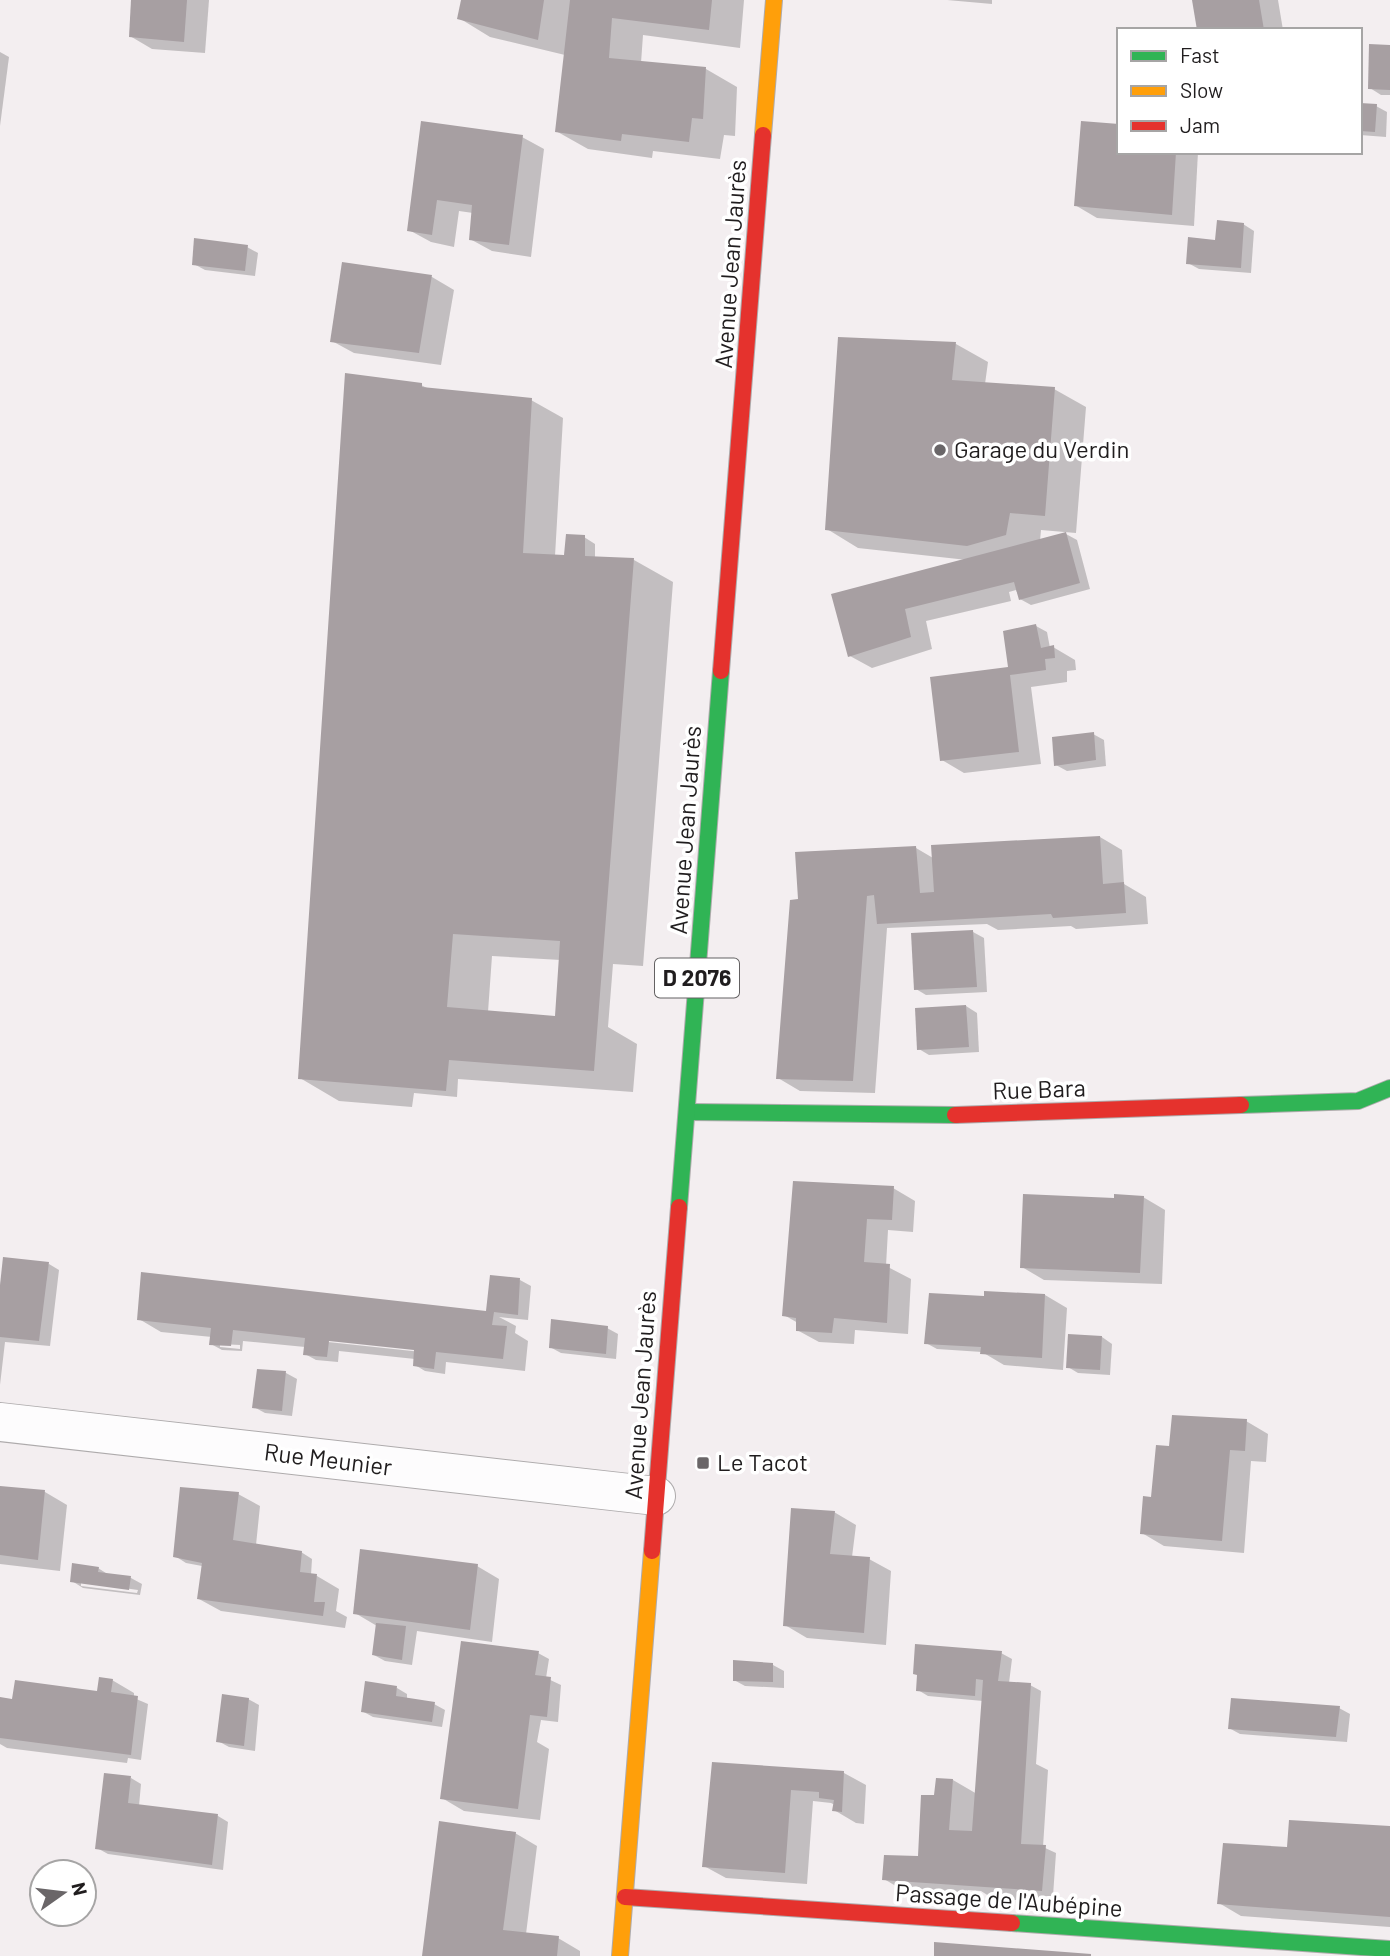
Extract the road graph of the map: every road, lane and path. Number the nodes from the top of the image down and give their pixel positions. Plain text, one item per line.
1 (774, 0) edge
2 (1390, 1088) edge
3 (687, 1112) junction
4 (0, 1422) edge
5 (656, 1496) junction
6 (625, 1897) junction
7 (1390, 1950) edge
8 (620, 1956) edge

1 - 3 main road, Avenue Jean Jaurès / D 2076
2 - 3 main road, Rue Bara
3 - 5 main road, Avenue Jean Jaurès / D 2076
4 - 5 street, Rue Meunier
5 - 6 main road, Avenue Jean Jaurès / D 2076
6 - 7 main road, Passage de l'Aubépine
6 - 8 main road, Avenue Jean Jaurès / D 2076

